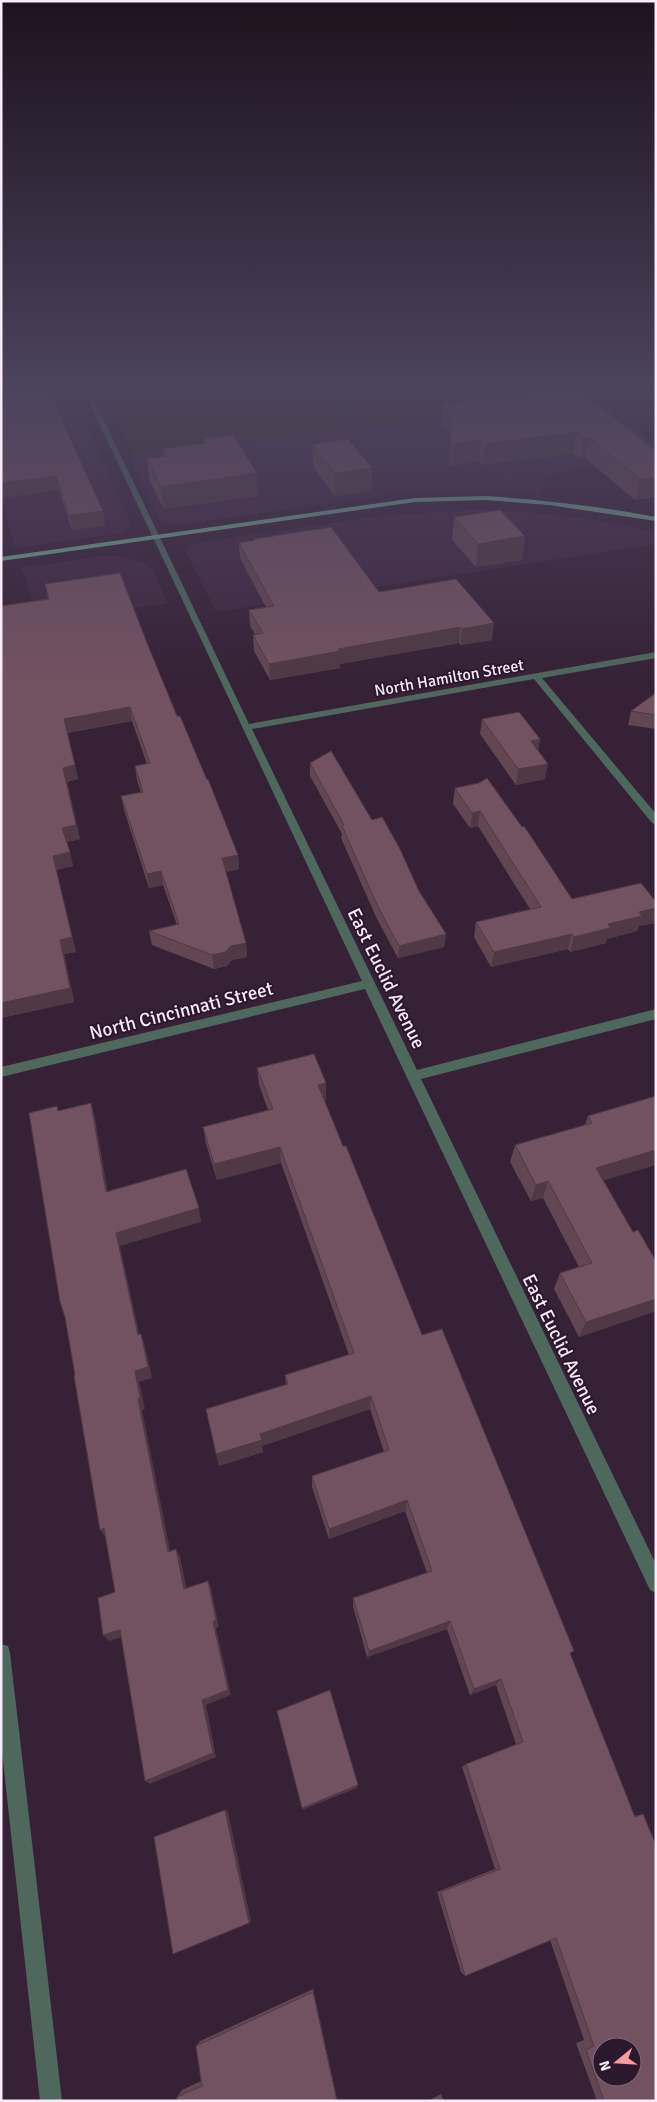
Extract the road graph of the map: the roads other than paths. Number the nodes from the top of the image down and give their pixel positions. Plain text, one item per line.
1 (132, 487) edge
2 (656, 519) edge
3 (155, 537) junction
4 (1, 559) edge
5 (656, 655) edge
6 (537, 677) junction
7 (246, 727) junction
8 (656, 821) edge
9 (369, 984) junction
10 (656, 1014) edge
11 (1, 1072) edge
12 (413, 1076) junction
13 (656, 1584) edge
14 (1, 1653) edge
15 (51, 2101) edge

1 - 3 street, East Euclid Avenue
2 - 3 main road
3 - 4 main road
3 - 7 street, East Euclid Avenue
5 - 6 street, North Hamilton Street
6 - 7 street, North Hamilton Street
6 - 8 street
7 - 9 street, East Euclid Avenue
9 - 11 street, North Cincinnati Street
9 - 12 street, East Euclid Avenue
10 - 12 street
12 - 13 street, East Euclid Avenue
14 - 15 street

